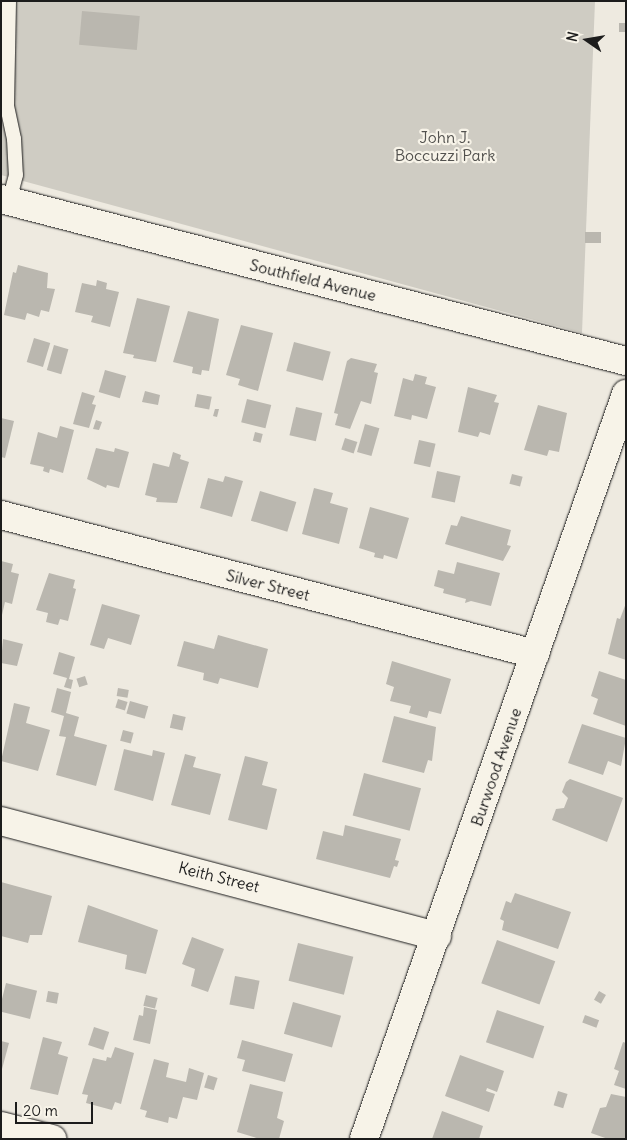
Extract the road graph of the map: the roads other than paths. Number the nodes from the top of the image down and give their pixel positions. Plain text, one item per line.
1 (9, 1) edge
2 (5, 200) edge
3 (626, 361) edge
4 (626, 394) edge
5 (1, 515) edge
6 (535, 654) junction
7 (1, 821) edge
8 (437, 936) junction
9 (1, 1126) edge
10 (52, 1139) edge
11 (364, 1139) edge

1 - 2 lane
2 - 3 street, Southfield Avenue
4 - 6 street, Burwood Avenue
5 - 6 street, Silver Street
6 - 8 street, Burwood Avenue
7 - 8 street, Keith Street
8 - 11 street, Burwood Avenue
9 - 10 street

